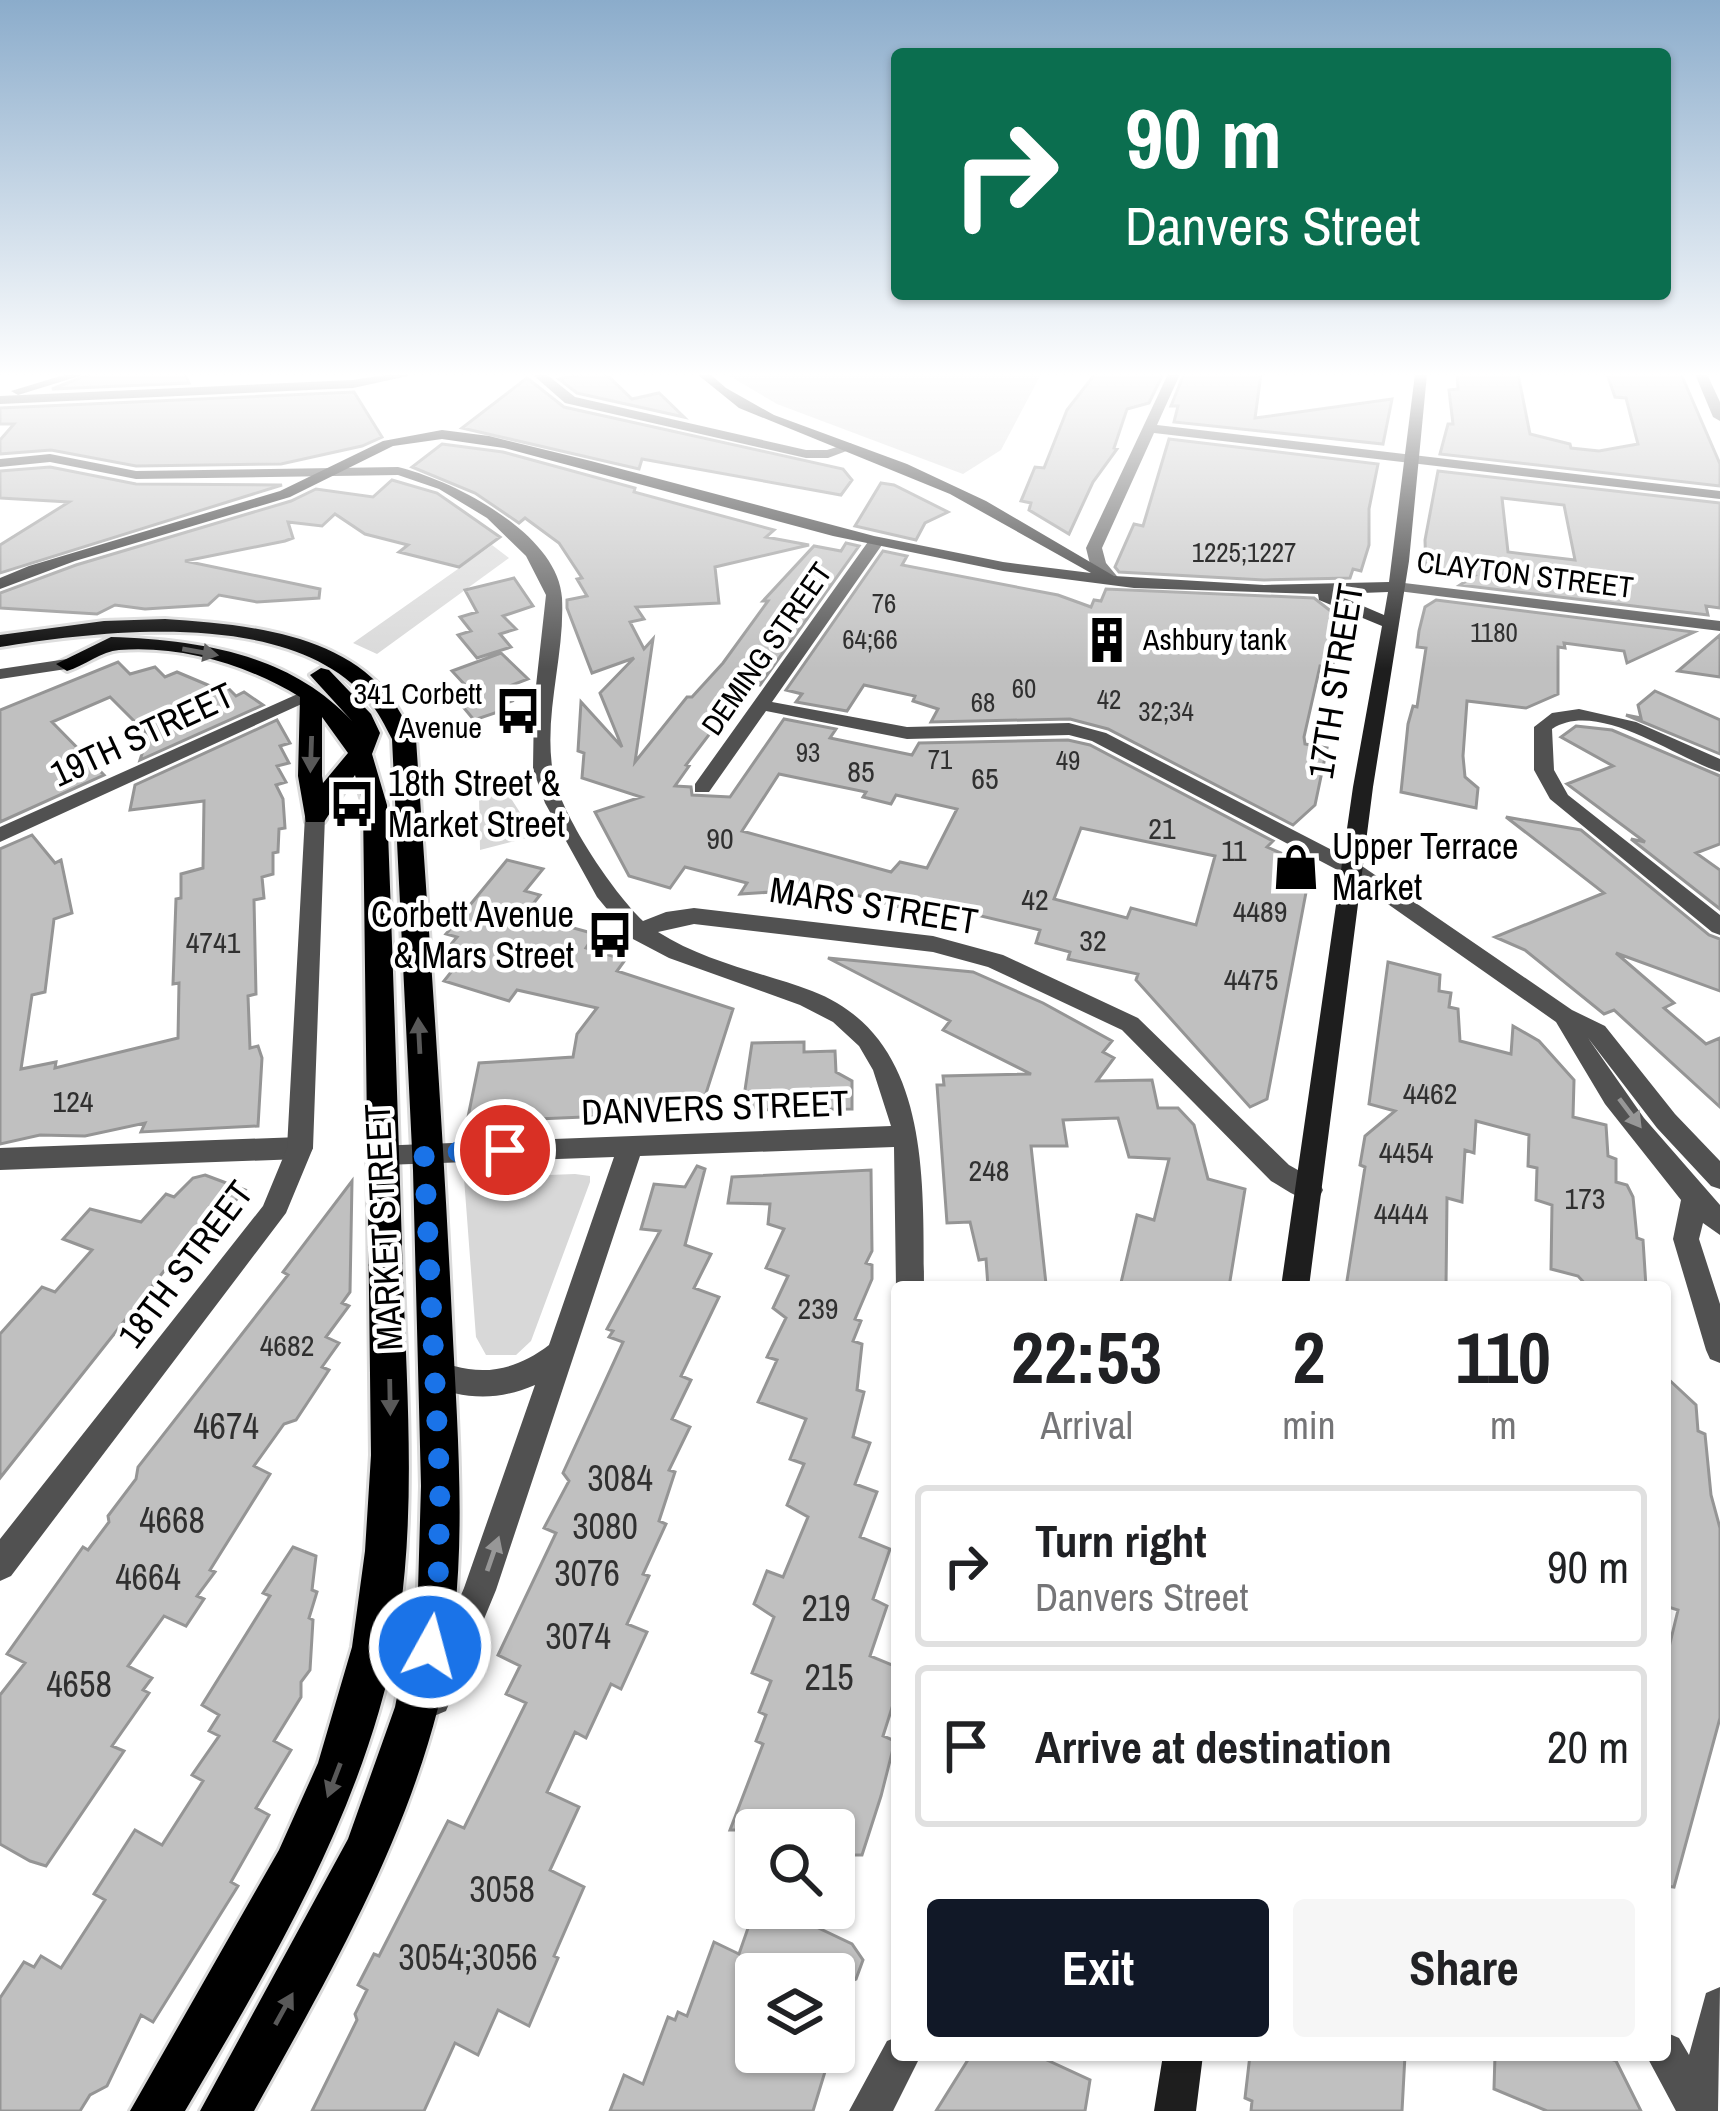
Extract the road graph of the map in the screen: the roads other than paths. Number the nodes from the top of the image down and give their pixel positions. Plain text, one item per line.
1 (123, 473) edge
2 (219, 473) edge
3 (329, 473) edge
4 (380, 473) edge
5 (621, 473) edge
6 (913, 473) edge
7 (1129, 473) edge
8 (1409, 473) edge
9 (1530, 473) edge
10 (1720, 494) edge
11 (876, 542) junction
12 (1113, 581) junction
13 (0, 584) edge
14 (1396, 587) junction
15 (1299, 590) junction
16 (1389, 622) junction
17 (1720, 626) edge
18 (0, 641) edge
19 (111, 643) junction
20 (305, 650) junction
21 (0, 655) edge
22 (68, 664) joint
23 (0, 674) edge
24 (311, 693) junction
25 (760, 705) junction
26 (362, 752) junction
27 (1720, 766) edge
28 (702, 788) dead end
29 (315, 816) junction
30 (0, 835) edge
31 (1352, 869) junction
32 (1720, 927) edge
33 (639, 932) junction
34 (1564, 1016) junction
35 (905, 1136) junction
36 (631, 1145) junction
37 (300, 1148) junction
38 (404, 1153) junction
39 (0, 1160) edge
40 (1720, 1178) edge
41 (1310, 1190) junction
42 (1695, 1198) junction
43 (1720, 1223) edge
44 (910, 1281) edge
45 (1296, 1281) edge
46 (1720, 1350) edge
47 (564, 1351) junction
48 (435, 1374) junction
49 (0, 1564) edge
50 (395, 1777) junction
51 (1720, 2007) edge
52 (898, 2061) edge
53 (1182, 2061) edge
54 (1670, 2061) edge
55 (1697, 2110) edge
56 (156, 2111) edge
57 (226, 2111) edge
58 (870, 2111) edge
59 (1175, 2111) edge

1 - 2 street
3 - 13 main road, CLAYTON STREET
4 - 33 street
5 - 11 main road, CLAYTON STREET
6 - 12 main road
7 - 12 street
8 - 14 main road, 17TH STREET
9 - 10 street
11 - 12 main road, CLAYTON STREET
11 - 25 street, DEMING STREET
12 - 15 main road, CLAYTON STREET
14 - 15 main road, CLAYTON STREET
14 - 16 main road, 17TH STREET
14 - 17 street, CLAYTON STREET
15 - 16 main road
16 - 31 main road, 17TH STREET
18 - 20 main road, MARKET STREET
19 - 21 main road, MARKET STREET
19 - 22 main road
19 -> 24 main road, MARKET STREET
20 - 26 main road
38 -> 20 main road, MARKET STREET
22 - 23 street
24 - 26 main road, MARKET STREET
24 -> 29 main road
24 - 30 street, 19TH STREET
25 - 28 street, DEMING STREET
25 - 31 street
26 - 29 main road
26 - 38 main road, MARKET STREET
27 - 32 street
29 - 37 street, 18TH STREET
31 - 34 street
31 - 41 main road, 17TH STREET
33 - 35 street
33 - 41 street, MARS STREET
34 - 40 street
34 -> 42 street
35 - 36 street, DANVERS STREET
35 - 44 street
36 - 38 street, DANVERS STREET
36 - 47 street
37 - 39 street
37 - 49 street, 18TH STREET
38 - 48 main road, MARKET STREET
38 -> 56 main road, MARKET STREET
41 - 45 main road, 17TH STREET
42 - 43 street
42 - 46 street
47 - 48 street
50 -> 47 street
48 - 50 main road, MARKET STREET
57 -> 50 main road, MARKET STREET
51 - 55 street
52 - 58 street
53 - 59 main road
54 - 55 street

